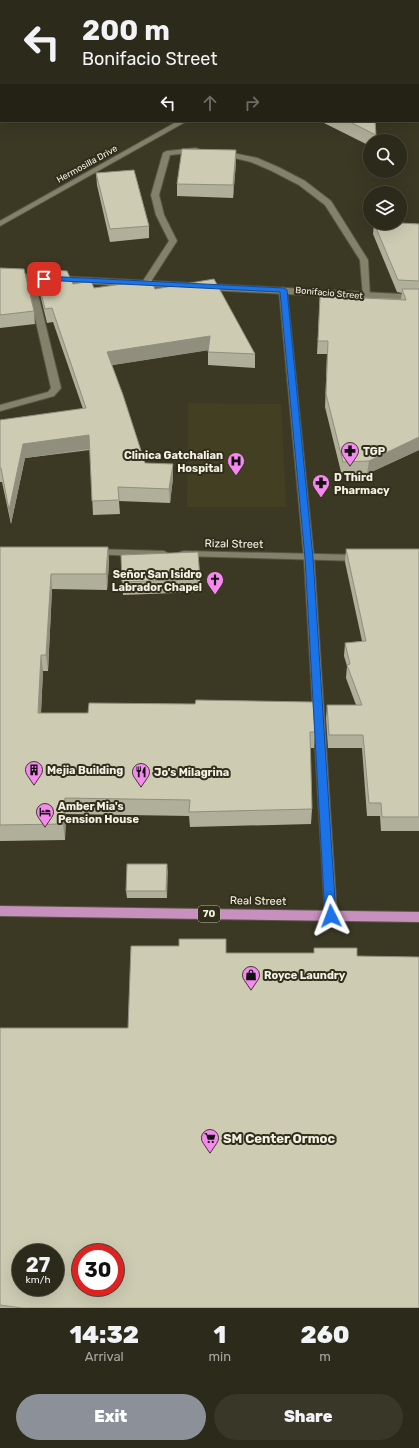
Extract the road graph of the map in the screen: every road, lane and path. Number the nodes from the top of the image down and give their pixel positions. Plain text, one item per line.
1 (181, 122) edge
2 (0, 224) edge
3 (0, 276) edge
4 (30, 278) junction
5 (145, 284) junction
6 (284, 290) junction
7 (367, 296) junction
8 (419, 298) edge
9 (0, 408) edge
10 (87, 552) edge
11 (309, 558) junction
12 (372, 558) edge
13 (0, 910) edge
14 (331, 916) junction
15 (419, 917) edge

1 - 2 street, Hermosilla Drive
3 - 4 street, Bonifacio Street
4 - 5 street, Bonifacio Street
4 - 9 street
5 - 6 street, Bonifacio Street
5 - 7 street
6 - 7 street, Bonifacio Street
6 - 11 street
7 - 8 street, Bonifacio Street
10 - 11 street, Rizal Street
11 - 12 street, Rizal Street
11 - 14 street
13 - 14 highway, Real Street / 70
14 - 15 highway, Real Street / 70

